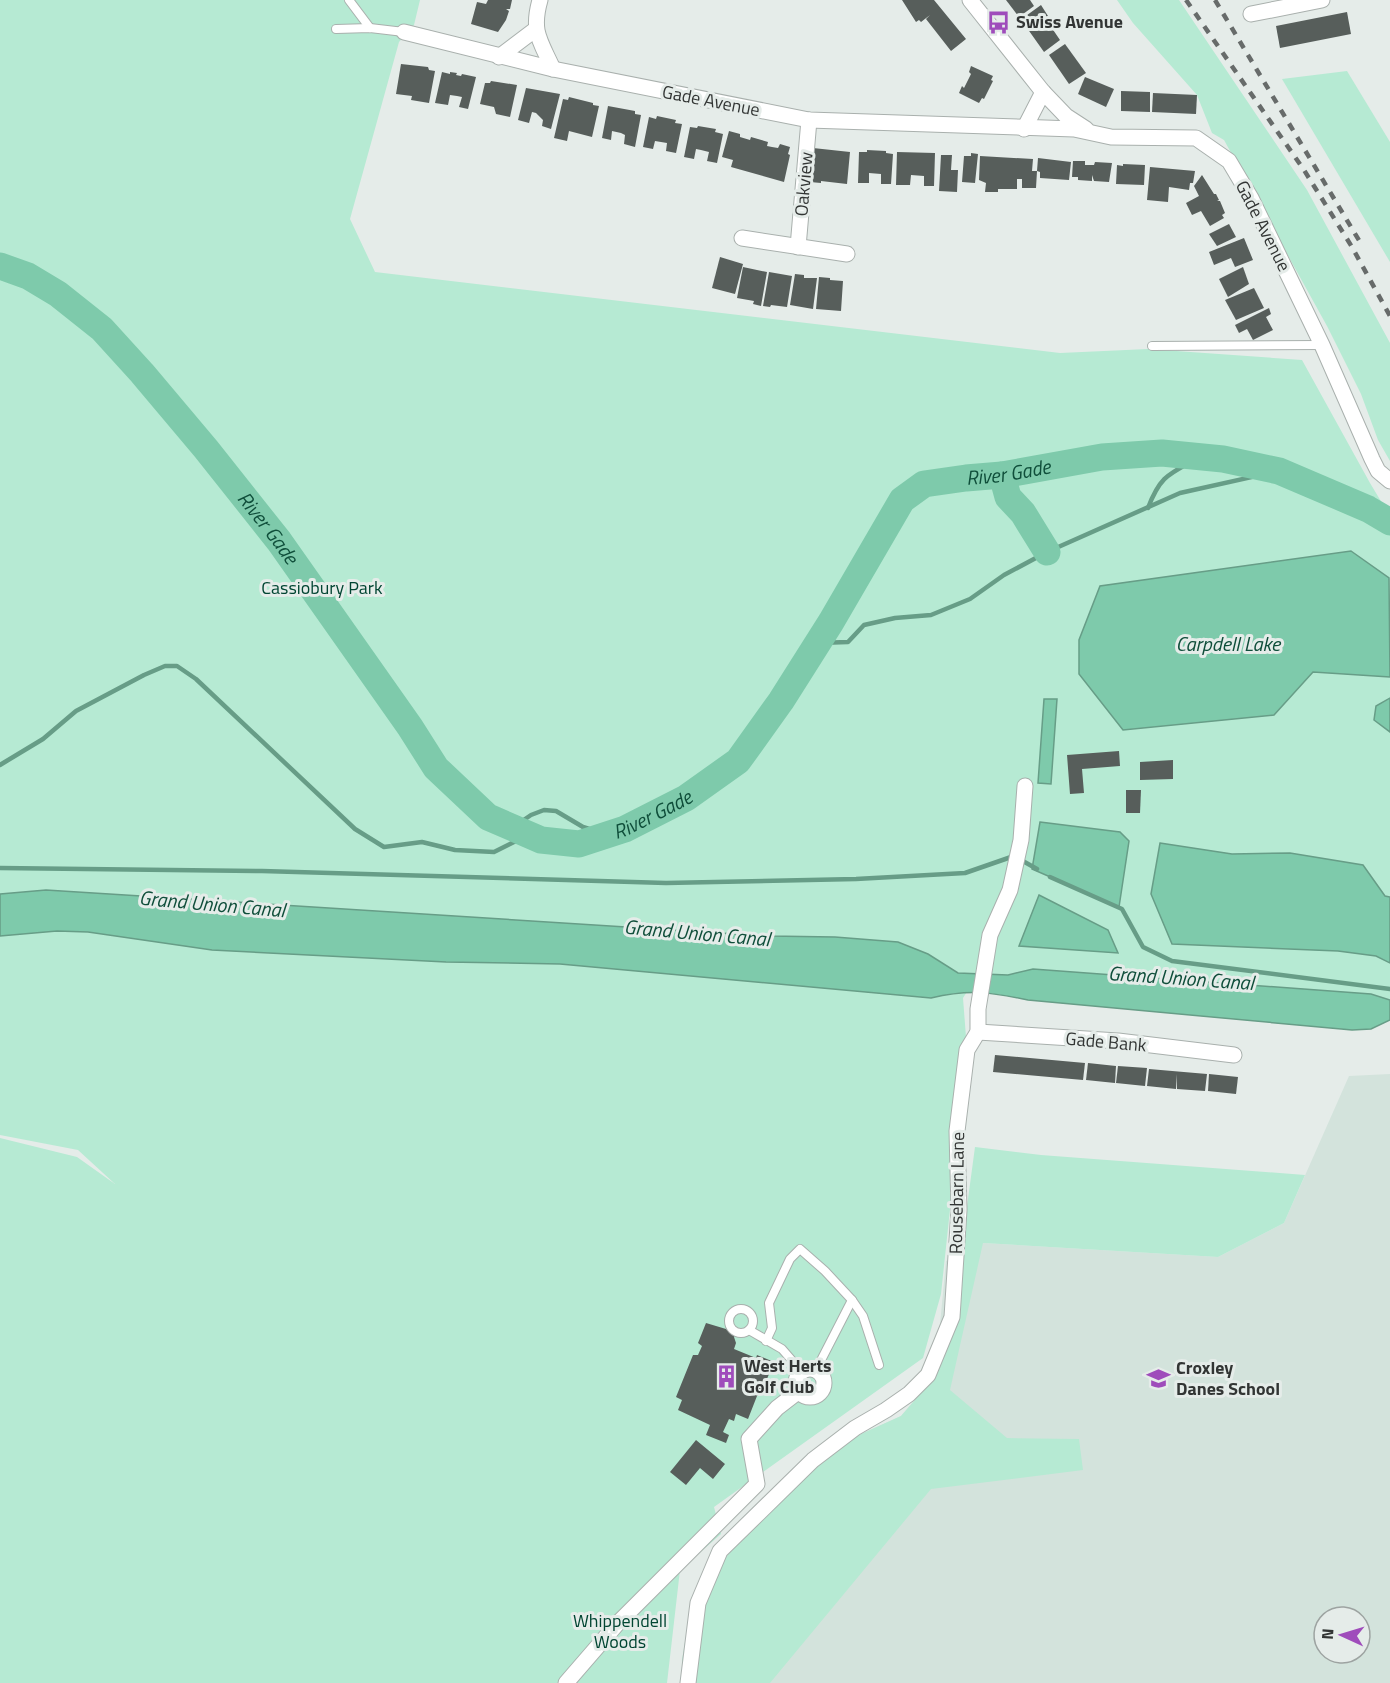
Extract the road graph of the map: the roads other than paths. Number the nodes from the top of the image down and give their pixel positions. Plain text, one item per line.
1 (349, 0) edge
2 (540, 0) edge
3 (970, 0) edge
4 (1312, 1) edge
5 (1251, 14) dead end
6 (370, 28) junction
7 (336, 29) dead end
8 (536, 29) junction
9 (404, 32) joint
10 (499, 57) junction
11 (553, 69) junction
12 (1043, 92) junction
13 (810, 120) junction
14 (1024, 129) junction
15 (1092, 132) junction
16 (742, 238) dead end
17 (798, 247) junction
18 (847, 254) dead end
19 (1322, 345) junction
20 (1152, 346) dead end
21 (1390, 482) edge
22 (1025, 786) dead end
23 (978, 1032) junction
24 (1234, 1055) dead end
25 (852, 1300) junction
26 (748, 1330) dead end
27 (766, 1341) junction
28 (879, 1365) dead end
29 (809, 1371) junction
30 (799, 1390) junction
31 (566, 1683) edge
32 (688, 1683) edge

1 - 6 lane
2 - 8 street
3 - 12 street
4 - 5 street
6 - 7 lane
6 - 9 lane
8 - 10 street
8 - 11 street
9 - 10 street, Gade Avenue
10 - 11 street, Gade Avenue
11 - 13 street, Gade Avenue
12 - 14 street
12 - 15 street
13 - 14 street, Gade Avenue
13 - 17 street, Oakview
14 - 15 street, Gade Avenue
15 - 19 street, Gade Avenue
16 - 17 street
17 - 18 street
19 - 20 lane
19 - 21 street, Gade Avenue
22 - 23 street, Rousebarn Lane
23 - 24 street, Gade Bank
23 - 32 street, Rousebarn Lane
25 - 27 lane
25 - 28 lane
25 - 29 lane
26 - 27 lane
27 - 29 lane
29 - 30 street
29 - 30 street
30 - 31 street

